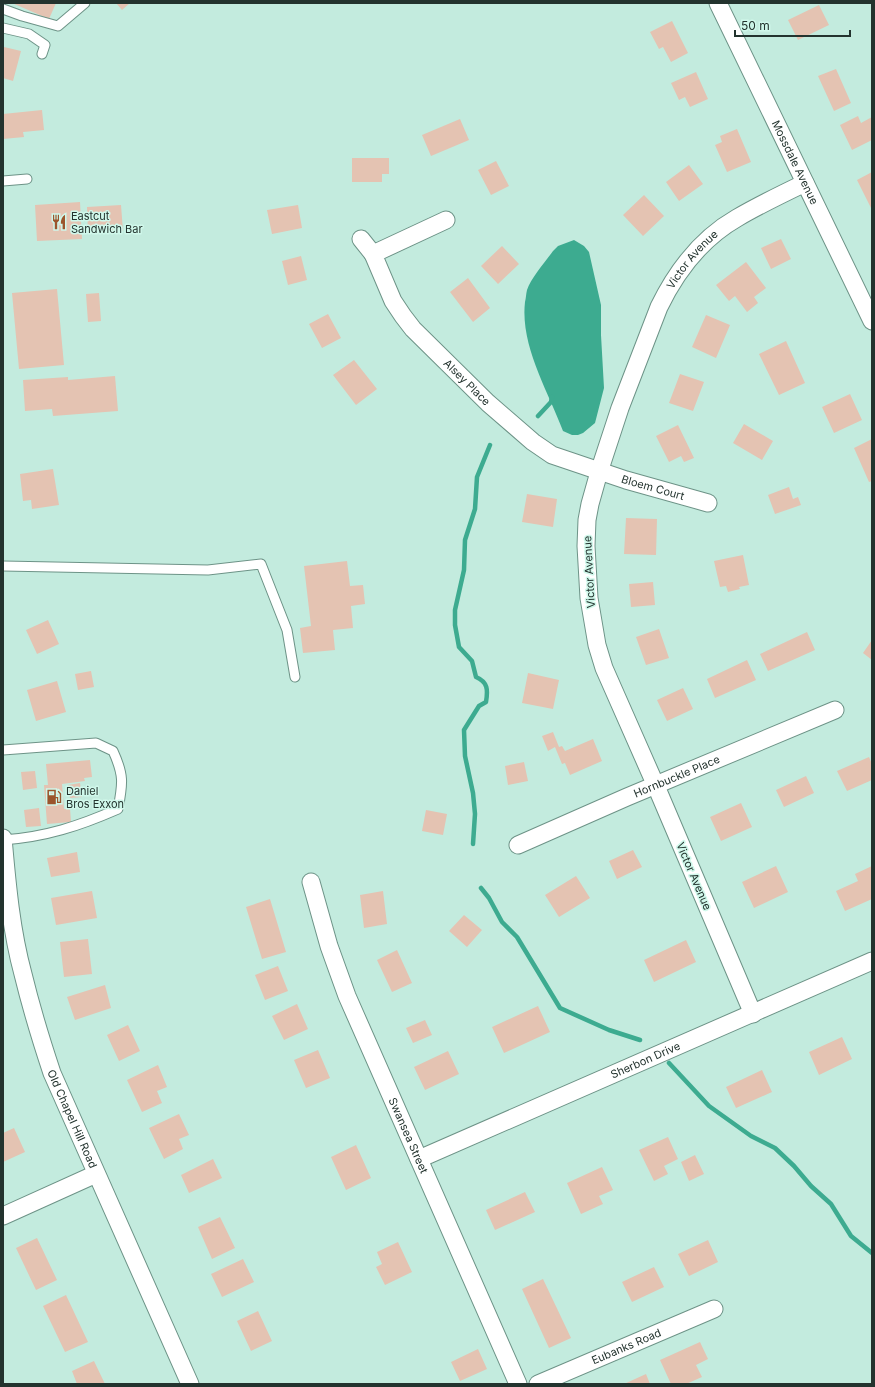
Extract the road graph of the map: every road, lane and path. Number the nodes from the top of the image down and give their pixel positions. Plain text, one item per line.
1 (85, 3) edge
2 (718, 3) edge
3 (3, 9) edge
4 (3, 28) edge
5 (42, 54) dead end
6 (27, 179) dead end
7 (3, 181) edge
8 (805, 183) junction
9 (446, 220) dead end
10 (361, 238) dead end
11 (374, 254) junction
12 (872, 321) edge
13 (599, 472) junction
14 (708, 503) dead end
15 (3, 566) edge
16 (295, 677) dead end
17 (835, 710) dead end
18 (3, 750) edge
19 (656, 786) junction
20 (3, 839) edge
21 (518, 845) dead end
22 (311, 882) dead end
23 (872, 961) edge
24 (753, 1014) junction
25 (419, 1159) junction
26 (96, 1174) junction
27 (3, 1216) edge
28 (714, 1309) dead end
29 (190, 1384) edge
30 (518, 1384) edge
31 (538, 1384) edge

1 - 3 lane
2 - 8 street, Mossdale Avenue
4 - 5 lane
6 - 7 lane
8 - 12 street, Mossdale Avenue
8 - 13 street, Victor Avenue
9 - 11 street
10 - 11 street, Alsey Place
11 - 13 street, Alsey Place
13 - 14 street, Bloem Court
13 - 19 street, Victor Avenue
15 - 16 lane
17 - 19 street, Hornbuckle Place
18 - 20 lane
19 - 21 street, Hornbuckle Place
19 - 24 street, Victor Avenue
20 - 26 street, Old Chapel Hill Road
22 - 25 street, Swansea Street
23 - 24 street, Sherbon Drive
24 - 25 street, Sherbon Drive
25 - 30 street, Swansea Street
26 - 27 street
26 - 29 street, Old Chapel Hill Road
28 - 31 street, Eubanks Road

